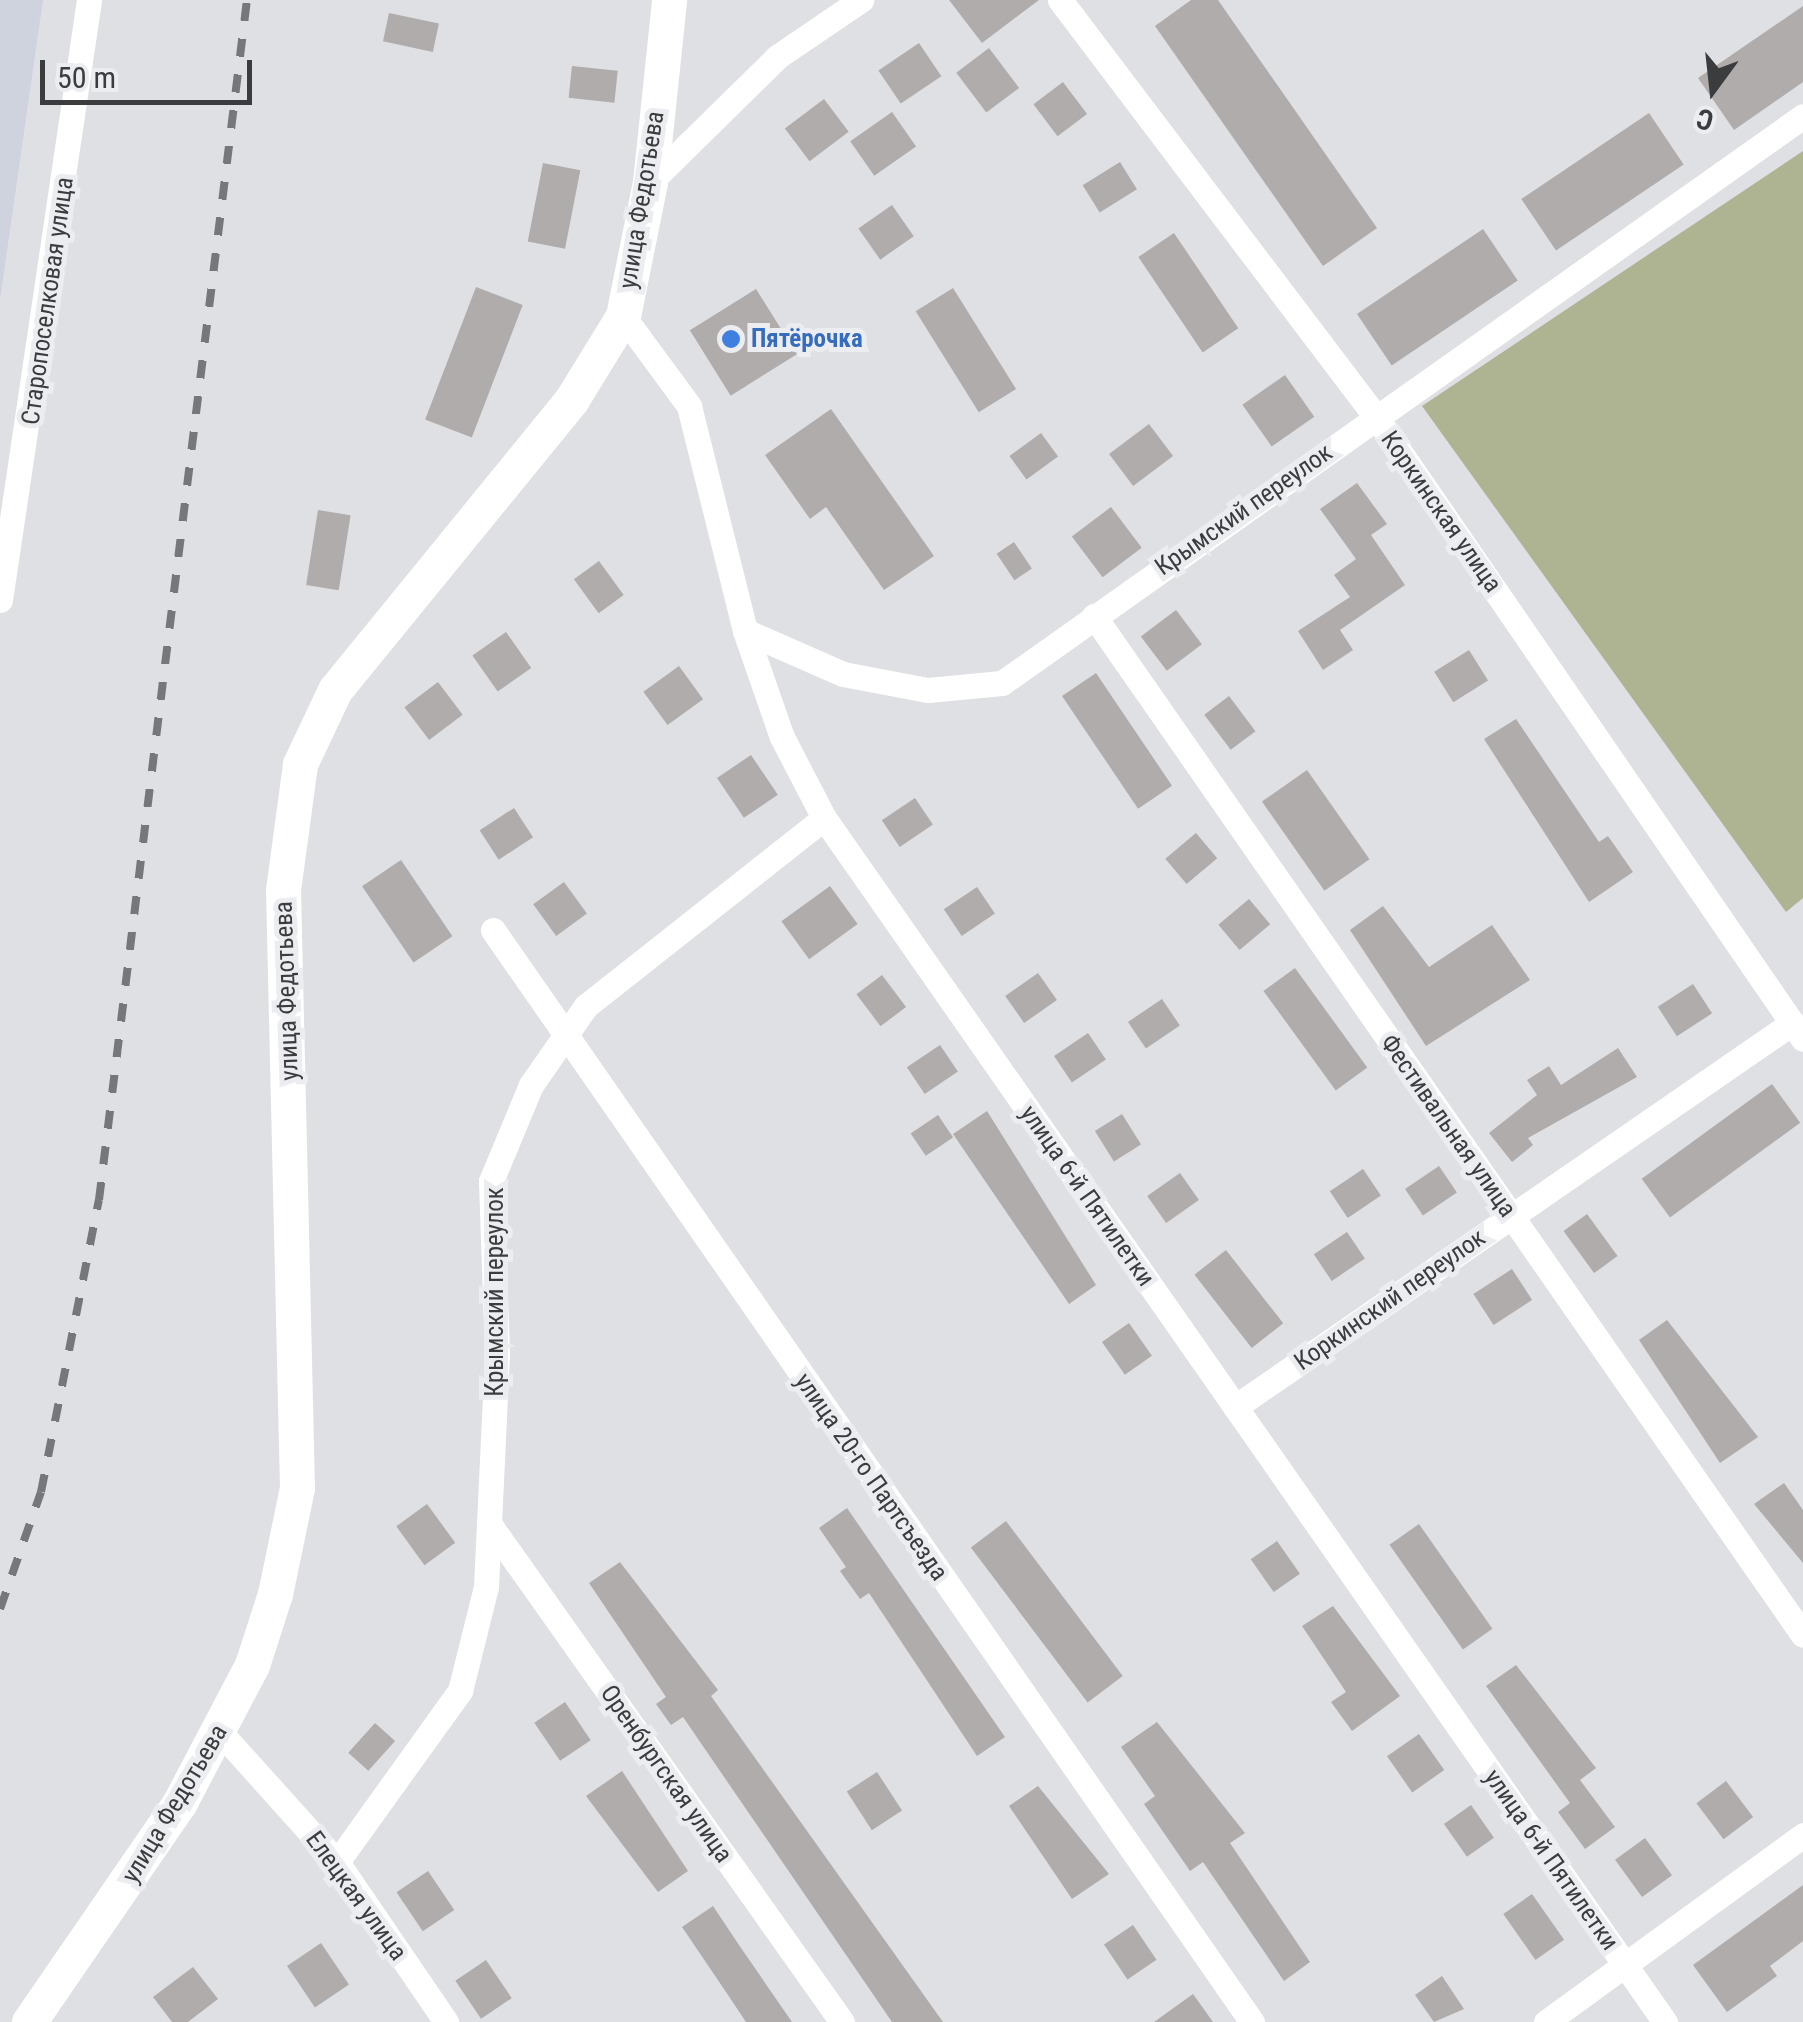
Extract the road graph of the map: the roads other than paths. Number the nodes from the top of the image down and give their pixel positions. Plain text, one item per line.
1 (89, 0) edge
2 (668, 0) edge
3 (861, 0) edge
4 (1060, 0) edge
5 (1803, 116) edge
6 (650, 182) junction
7 (623, 316) junction
8 (1376, 417) junction
9 (0, 600) edge
10 (1094, 616) junction
11 (745, 631) junction
12 (824, 818) junction
13 (494, 930) dead end
14 (1798, 1031) edge
15 (564, 1037) junction
16 (1511, 1216) junction
17 (1234, 1407) junction
18 (490, 1525) junction
19 (1803, 1635) edge
20 (220, 1732) junction
21 (1803, 1835) edge
22 (337, 1862) junction
23 (1626, 1968) junction
24 (30, 2022) edge
25 (446, 2022) edge
26 (842, 2022) edge
27 (1252, 2022) edge
28 (1546, 2022) edge
29 (1665, 2022) edge

1 - 9 street, Старопоселковая улица
2 - 6 main road, улица Федотьева
3 - 6 street
4 - 8 street, Коркинская улица
5 - 8 street, Крымский переулок
6 - 7 main road, улица Федотьева
7 - 11 street, улица 6-й Пятилетки
7 - 20 main road, улица Федотьева
8 - 10 street, Крымский переулок
8 - 14 street, Коркинская улица
10 - 11 street, Крымский переулок
10 - 16 street, Фестивальная улица
11 - 12 street, улица 6-й Пятилетки
12 - 15 street, Крымский переулок
12 - 17 street, улица 6-й Пятилетки
13 - 15 street, улица 20-го Партсъезда
14 - 16 street, Коркинский переулок
15 - 18 street, Крымский переулок
15 - 27 street, улица 20-го Партсъезда
16 - 17 street, Коркинский переулок
16 - 19 street, Фестивальная улица
17 - 23 street, улица 6-й Пятилетки
18 - 22 street, Крымский переулок
18 - 26 street, Оренбургская улица
20 - 22 street, Елецкая улица
20 - 24 main road, улица Федотьева
21 - 23 street
22 - 25 street, Елецкая улица
23 - 28 street
23 - 29 street, улица 6-й Пятилетки

